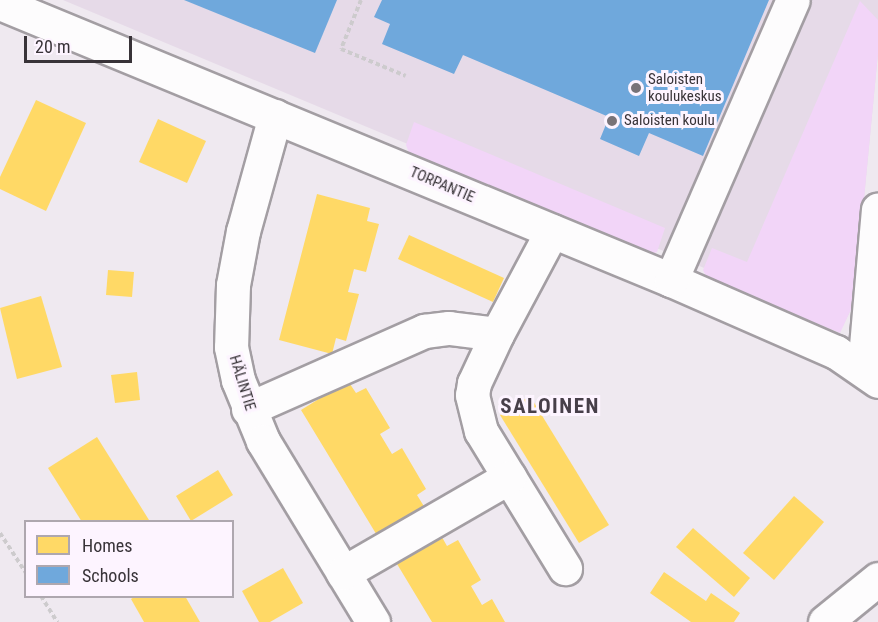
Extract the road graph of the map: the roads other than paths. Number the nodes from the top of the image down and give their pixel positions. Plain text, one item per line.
1 (793, 0) edge
2 (0, 3) edge
3 (275, 116) junction
4 (878, 210) edge
5 (552, 231) junction
6 (671, 280) junction
7 (876, 286) edge
8 (497, 334) junction
9 (871, 375) edge
10 (248, 410) junction
11 (509, 477) junction
12 (565, 568) dead end
13 (343, 573) junction
14 (878, 579) edge
15 (373, 622) edge
16 (825, 622) edge

1 - 6 street
2 - 3 street, TORPANTIE
3 - 5 street, TORPANTIE
3 - 10 street, HÄLINTIE
4 - 7 street
5 - 6 street, TORPANTIE
5 - 8 street
6 - 9 street, TORPANTIE
7 - 9 street
8 - 10 street
8 - 11 street
10 - 13 street, HÄLINTIE
11 - 12 street
11 - 13 street
13 - 15 street, HÄLINTIE
14 - 16 street

